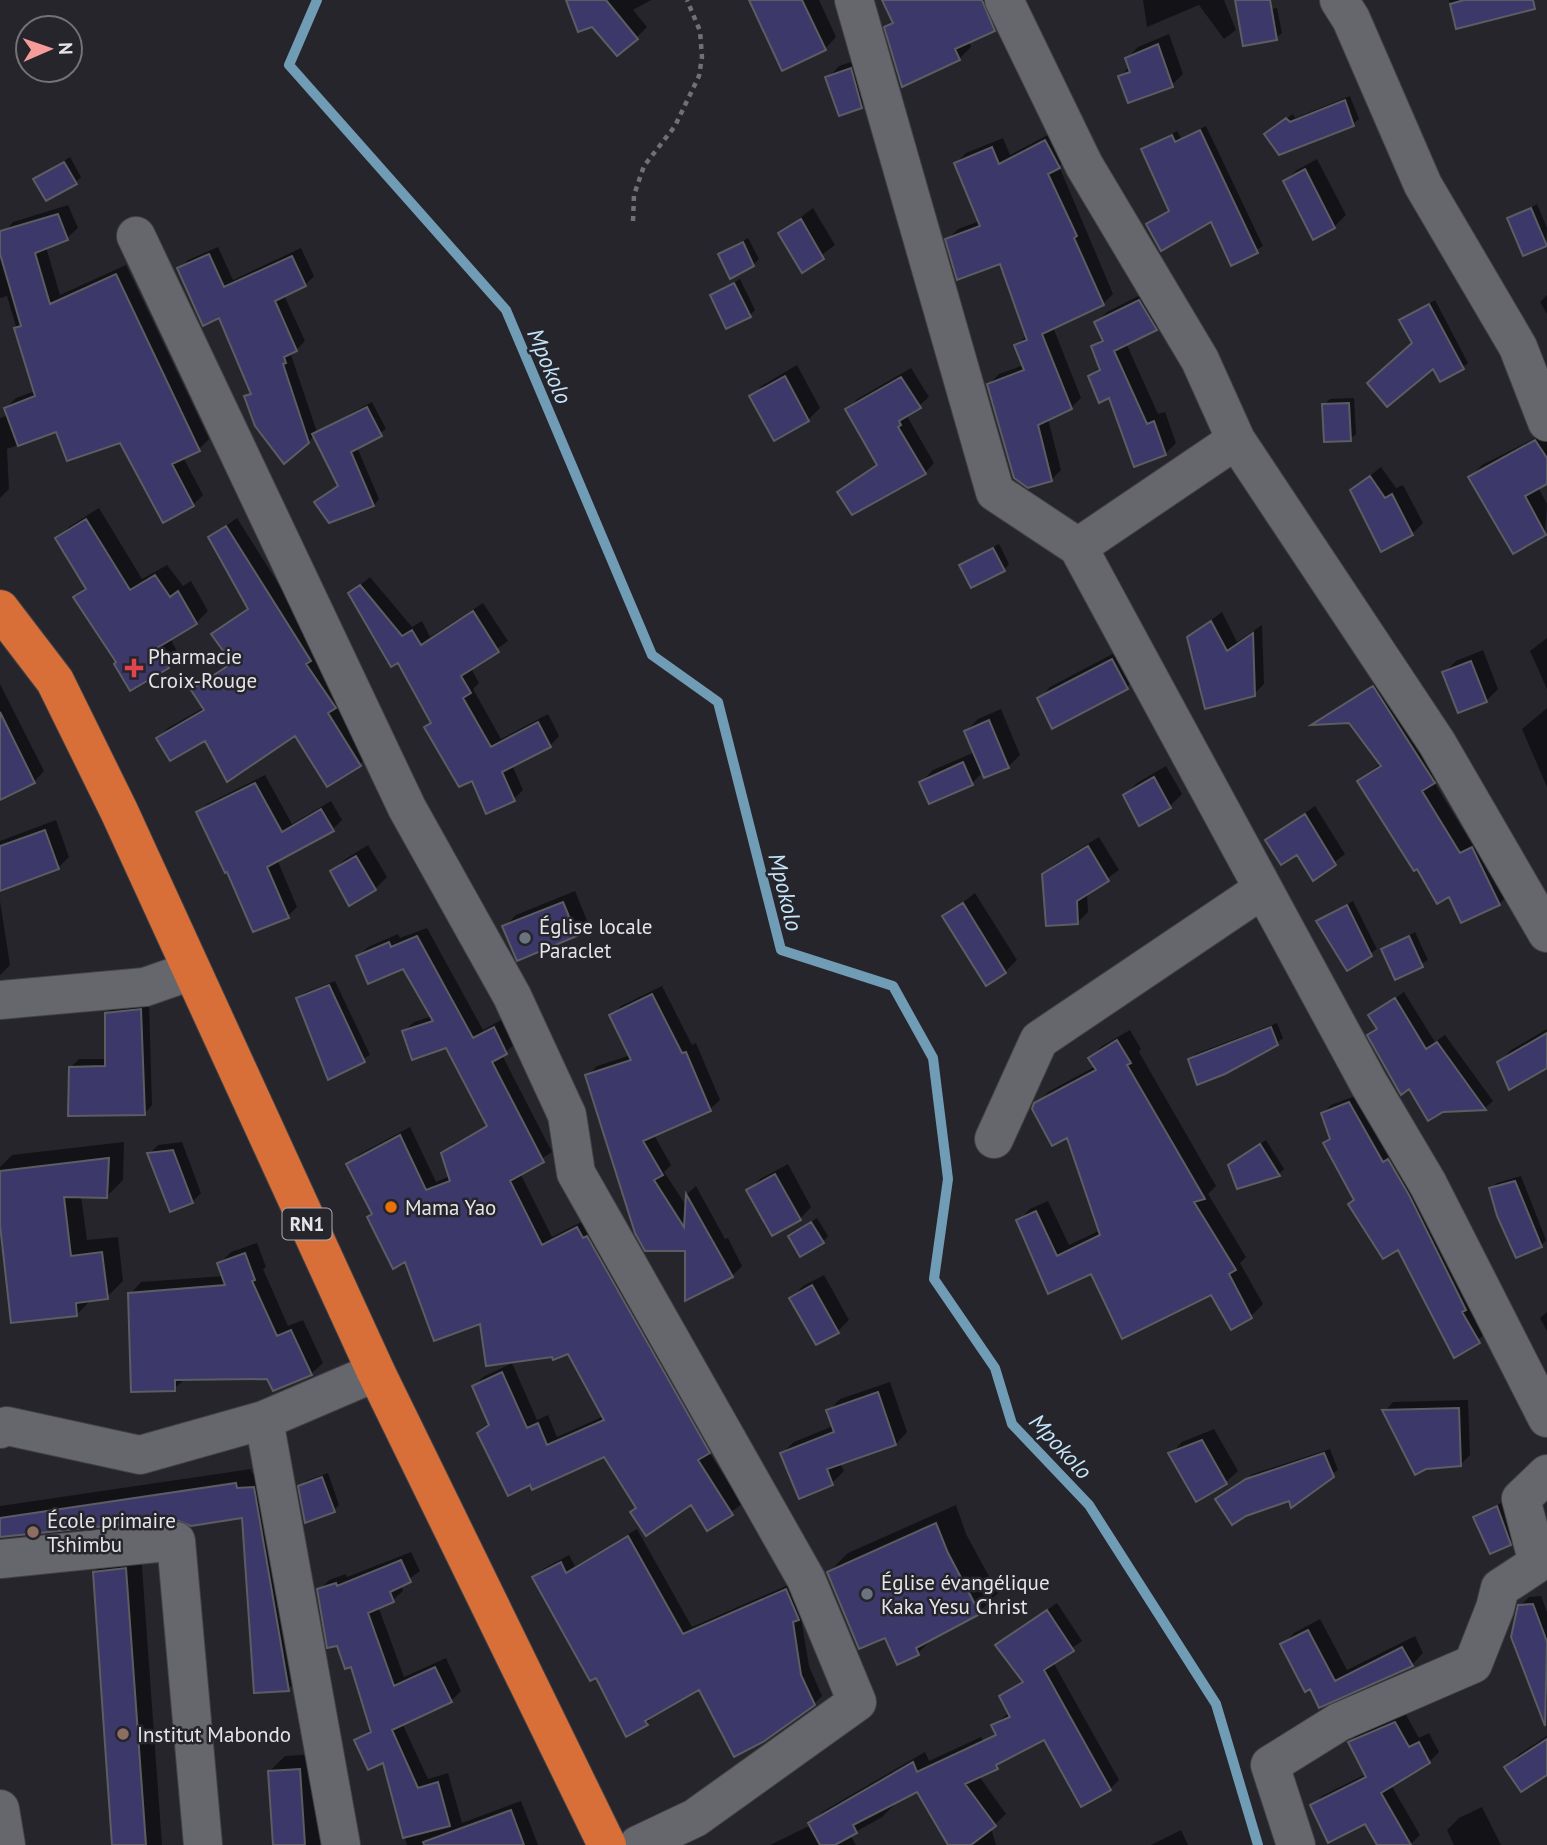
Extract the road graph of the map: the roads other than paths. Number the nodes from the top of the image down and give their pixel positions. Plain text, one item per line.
1 (854, 0) edge
2 (1004, 0) edge
3 (1339, 0) edge
4 (136, 236) dead end
5 (1547, 422) edge
6 (1236, 440) junction
7 (1078, 548) junction
8 (0, 608) edge
9 (1263, 888) junction
10 (1547, 933) edge
11 (191, 971) junction
12 (0, 1000) edge
13 (994, 1139) dead end
14 (376, 1372) junction
15 (1547, 1418) edge
16 (264, 1420) junction
17 (0, 1429) edge
18 (1547, 1474) edge
19 (0, 1559) edge
20 (0, 1809) edge
21 (6, 1845) edge
22 (203, 1845) edge
23 (341, 1845) edge
24 (607, 1845) edge
25 (638, 1845) edge
26 (1296, 1845) edge

1 - 7 street
2 - 6 street
3 - 5 street
4 - 25 street
6 - 7 street
6 - 10 street
7 - 9 street
8 - 11 highway, RN1
9 - 13 street
9 - 15 street
11 - 12 street
11 - 14 highway, RN1
14 - 16 street
14 - 24 highway, RN1
16 - 17 street
16 - 23 street
18 - 26 street
19 - 22 street
20 - 21 street

